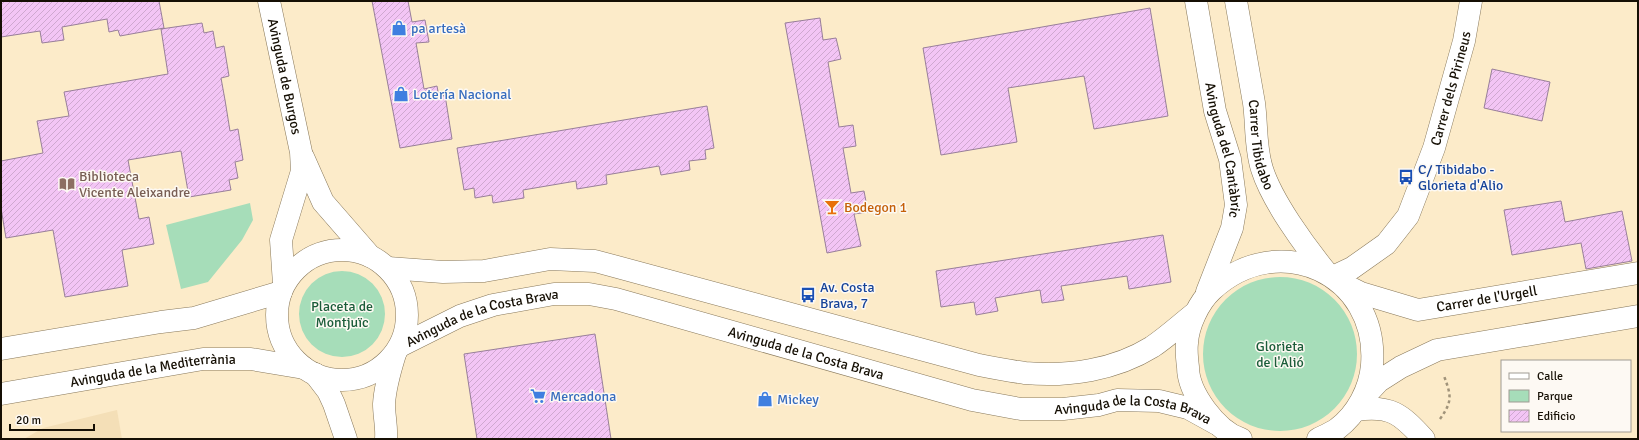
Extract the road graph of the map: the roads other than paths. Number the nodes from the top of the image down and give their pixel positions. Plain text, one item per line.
1 (269, 1) edge
2 (1196, 1) edge
3 (1236, 1) edge
4 (1471, 1) edge
5 (301, 152) junction
6 (379, 262) junction
7 (1638, 273) edge
8 (1333, 277) junction
9 (282, 288) junction
10 (1200, 304) junction
11 (1638, 316) edge
12 (1, 349) edge
13 (398, 349) junction
14 (310, 371) junction
15 (1, 394) edge
16 (1355, 409) junction
17 (1217, 424) junction
18 (1430, 431) edge
19 (346, 439) edge
20 (386, 439) edge
21 (1239, 439) edge
22 (1318, 439) edge
23 (1342, 439) edge

1 - 5 street, Avinguda de Burgos
2 - 10 street, Avinguda del Cantàbric
3 - 8 street, Carrer Tibidabo
4 - 8 street, Carrer dels Pirineus
5 - 6 street, Avinguda de Burgos
5 - 9 street, Avinguda de Burgos
6 - 9 street
6 - 10 street
6 - 13 street
7 - 8 street, Carrer de l'Urgell
8 - 10 street
8 - 16 street
9 - 12 street
9 - 14 street
10 - 17 street
11 - 16 street
13 - 14 street
13 - 17 street, Avinguda de la Costa Brava
13 - 20 street
14 - 15 street, Avinguda de la Mediterrània
14 - 19 street
16 - 18 street
16 - 22 street
16 - 23 street
17 - 21 street

